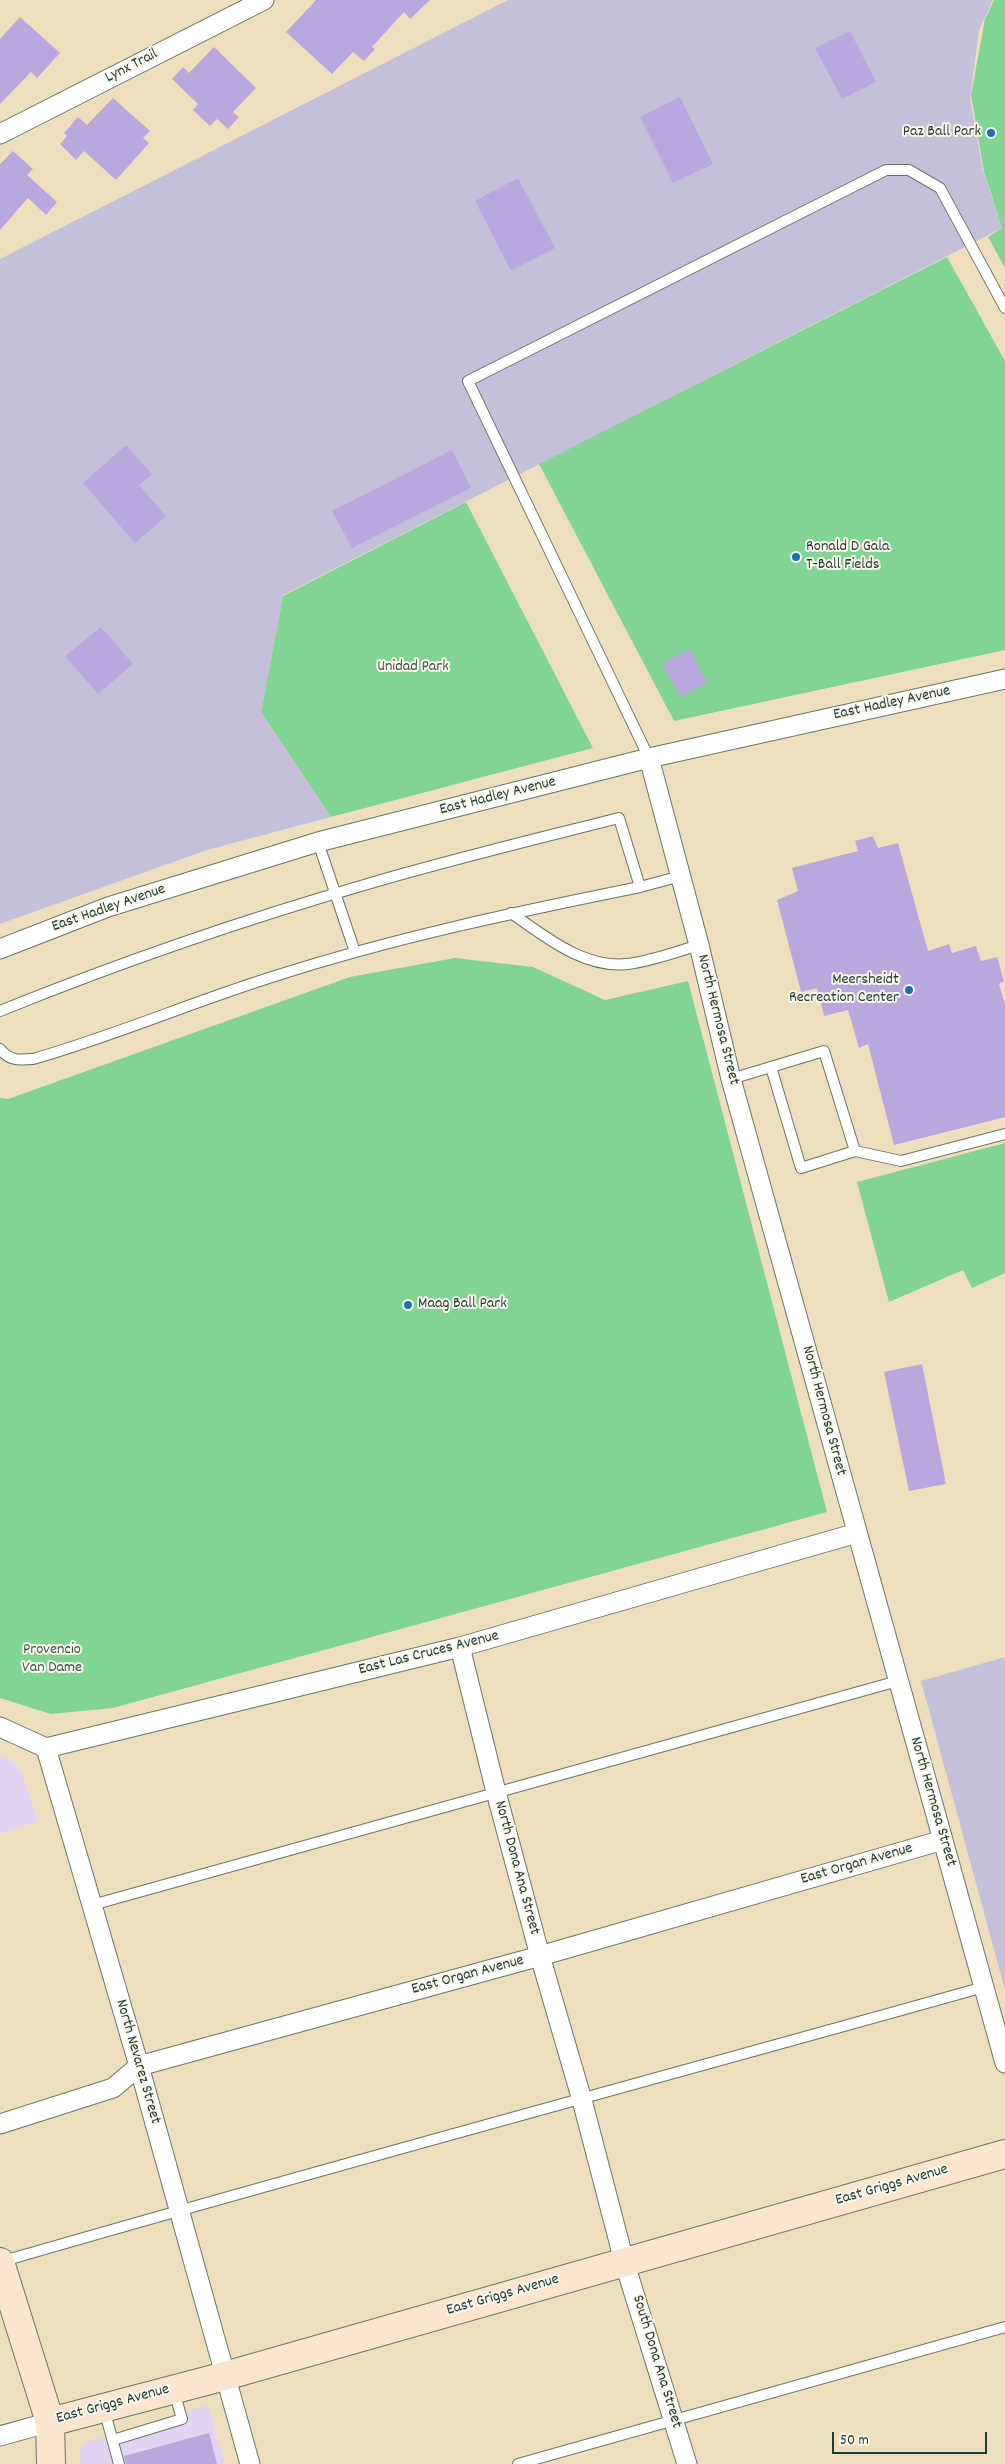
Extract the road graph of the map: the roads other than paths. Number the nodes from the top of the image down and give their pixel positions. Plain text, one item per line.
1 (254, 2) edge
2 (0, 134) edge
3 (1005, 308) edge
4 (1005, 680) edge
5 (649, 758) junction
6 (318, 842) junction
7 (681, 876) junction
8 (640, 887) junction
9 (336, 894) junction
10 (511, 913) junction
11 (699, 945) junction
12 (0, 949) edge
13 (355, 952) junction
14 (0, 1010) edge
15 (0, 1049) edge
16 (771, 1067) junction
17 (731, 1079) junction
18 (1005, 1134) edge
19 (855, 1151) junction
20 (856, 1533) junction
21 (460, 1647) junction
22 (898, 1681) junction
23 (0, 1727) edge
24 (46, 1748) junction
25 (496, 1792) junction
26 (943, 1840) junction
27 (92, 1906) junction
28 (540, 1956) junction
29 (984, 1987) junction
30 (1005, 2063) edge
31 (139, 2066) junction
32 (582, 2100) junction
33 (0, 2124) edge
34 (1005, 2154) edge
35 (179, 2210) junction
36 (624, 2261) junction
37 (0, 2262) edge
38 (1005, 2327) edge
39 (225, 2376) junction
40 (174, 2389) junction
41 (104, 2408) junction
42 (675, 2421) junction
43 (50, 2422) junction
44 (0, 2436) edge
45 (113, 2440) junction
46 (52, 2464) edge
47 (119, 2464) edge
48 (250, 2464) edge
49 (518, 2464) edge
50 (687, 2464) edge

1 - 2 street, Lynx Trail
3 - 5 lane
4 - 5 street, East Hadley Avenue
5 - 6 street, East Hadley Avenue
5 - 7 street, North Hermosa Street
6 - 9 lane
6 - 12 street, East Hadley Avenue
7 - 8 lane
7 - 11 street, North Hermosa Street
8 - 9 lane
8 - 10 lane
9 - 13 lane
9 - 14 lane
10 - 11 lane
10 - 13 lane
11 - 17 street, North Hermosa Street
13 - 15 lane
16 - 17 lane
16 - 19 lane
16 - 19 lane
17 - 20 street, North Hermosa Street
18 - 19 lane
20 - 21 street, East Las Cruces Avenue
20 - 22 street, North Hermosa Street
21 - 24 street, East Las Cruces Avenue
21 - 25 street, North Dona Ana Street
22 - 25 lane
22 - 26 street, North Hermosa Street
23 - 24 street
24 - 27 street, North Nevarez Street
25 - 27 lane
25 - 28 street, North Dona Ana Street
26 - 28 street, East Organ Avenue
26 - 29 street, North Hermosa Street
27 - 31 street, North Nevarez Street
28 - 31 street, East Organ Avenue
28 - 32 street, North Dona Ana Street
29 - 30 street, North Hermosa Street
29 - 32 lane
31 - 33 street, East Organ Avenue
31 - 35 street, North Nevarez Street
32 - 35 lane
32 - 36 street, North Dona Ana Street
34 - 36 street, East Griggs Avenue
35 - 37 lane
35 - 39 street, North Nevarez Street
36 - 39 street, East Griggs Avenue
36 - 42 street, South Dona Ana Street
37 - 43 street
38 - 42 lane
39 - 40 street, East Griggs Avenue
39 - 48 street, North Nevarez Street
40 - 41 street, East Griggs Avenue
40 - 45 lane
41 - 43 street, East Griggs Avenue
41 - 45 lane
42 - 49 lane
42 - 50 street, South Dona Ana Street
43 - 44 street, East Griggs Avenue
43 - 46 street
45 - 47 lane

